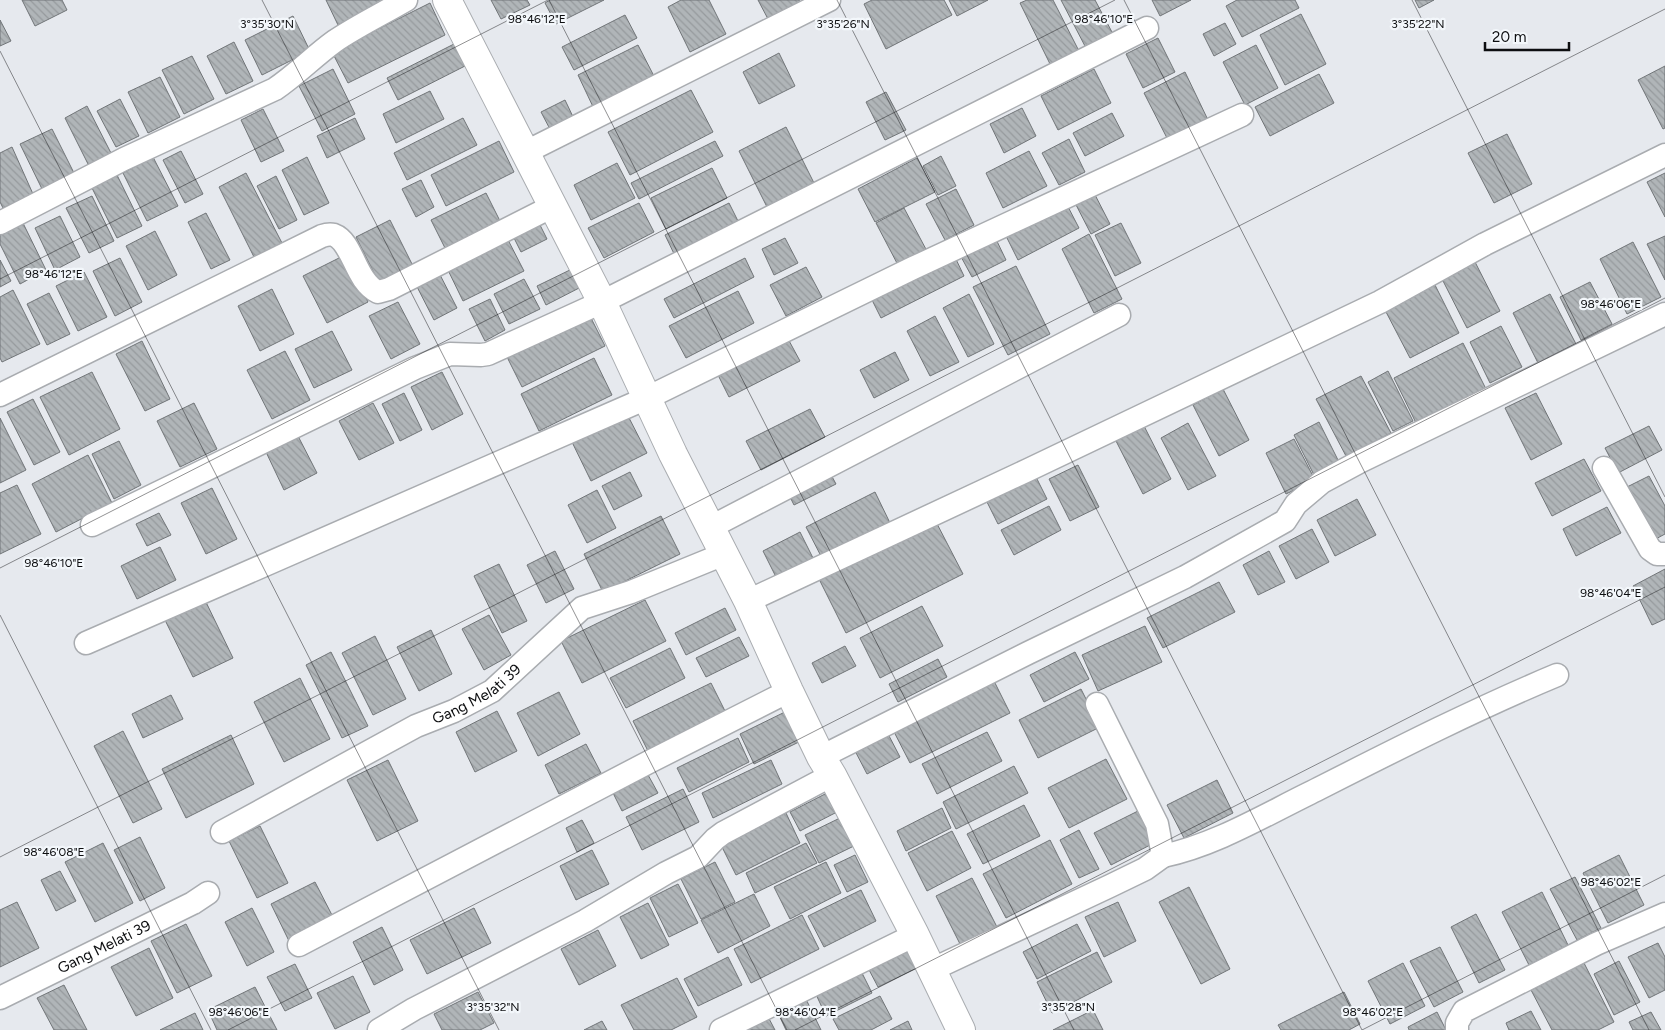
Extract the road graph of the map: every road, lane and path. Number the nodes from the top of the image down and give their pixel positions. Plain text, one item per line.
1 (406, 0) edge
2 (447, 0) edge
3 (829, 0) edge
4 (1147, 28) dead end
5 (1242, 115) dead end
6 (524, 153) junction
7 (1665, 156) edge
8 (552, 206) junction
9 (0, 223) edge
10 (602, 302) junction
11 (1665, 314) edge
12 (1119, 315) dead end
13 (0, 395) edge
14 (647, 398) junction
15 (1604, 468) dead end
16 (92, 525) dead end
17 (711, 527) junction
18 (724, 554) junction
19 (1665, 554) edge
20 (748, 601) junction
21 (86, 643) dead end
22 (1557, 675) dead end
23 (788, 691) junction
24 (1097, 704) dead end
25 (826, 766) junction
26 (222, 832) dead end
27 (1163, 856) junction
28 (208, 893) dead end
29 (1665, 914) edge
30 (915, 935) junction
31 (299, 945) dead end
32 (931, 970) junction
33 (0, 998) edge
34 (378, 1030) edge
35 (721, 1030) edge
36 (961, 1030) edge
37 (1457, 1030) edge

1 - 9 street
2 - 6 street
3 - 6 street
4 - 10 street
5 - 14 street
6 - 8 street
7 - 20 street
8 - 10 street
8 - 13 street
10 - 14 street
10 - 16 street
11 - 25 street
12 - 17 street
14 - 17 street
14 - 21 street
15 - 19 street
17 - 18 street
18 - 20 street
18 - 26 street, Gang Melati 39
20 - 23 street
22 - 27 street
23 - 25 street
23 - 31 street
24 - 27 street
25 - 30 street
25 - 34 street
27 - 32 street
28 - 33 street, Gang Melati 39
29 - 37 street
30 - 32 street
30 - 35 street
32 - 36 street

